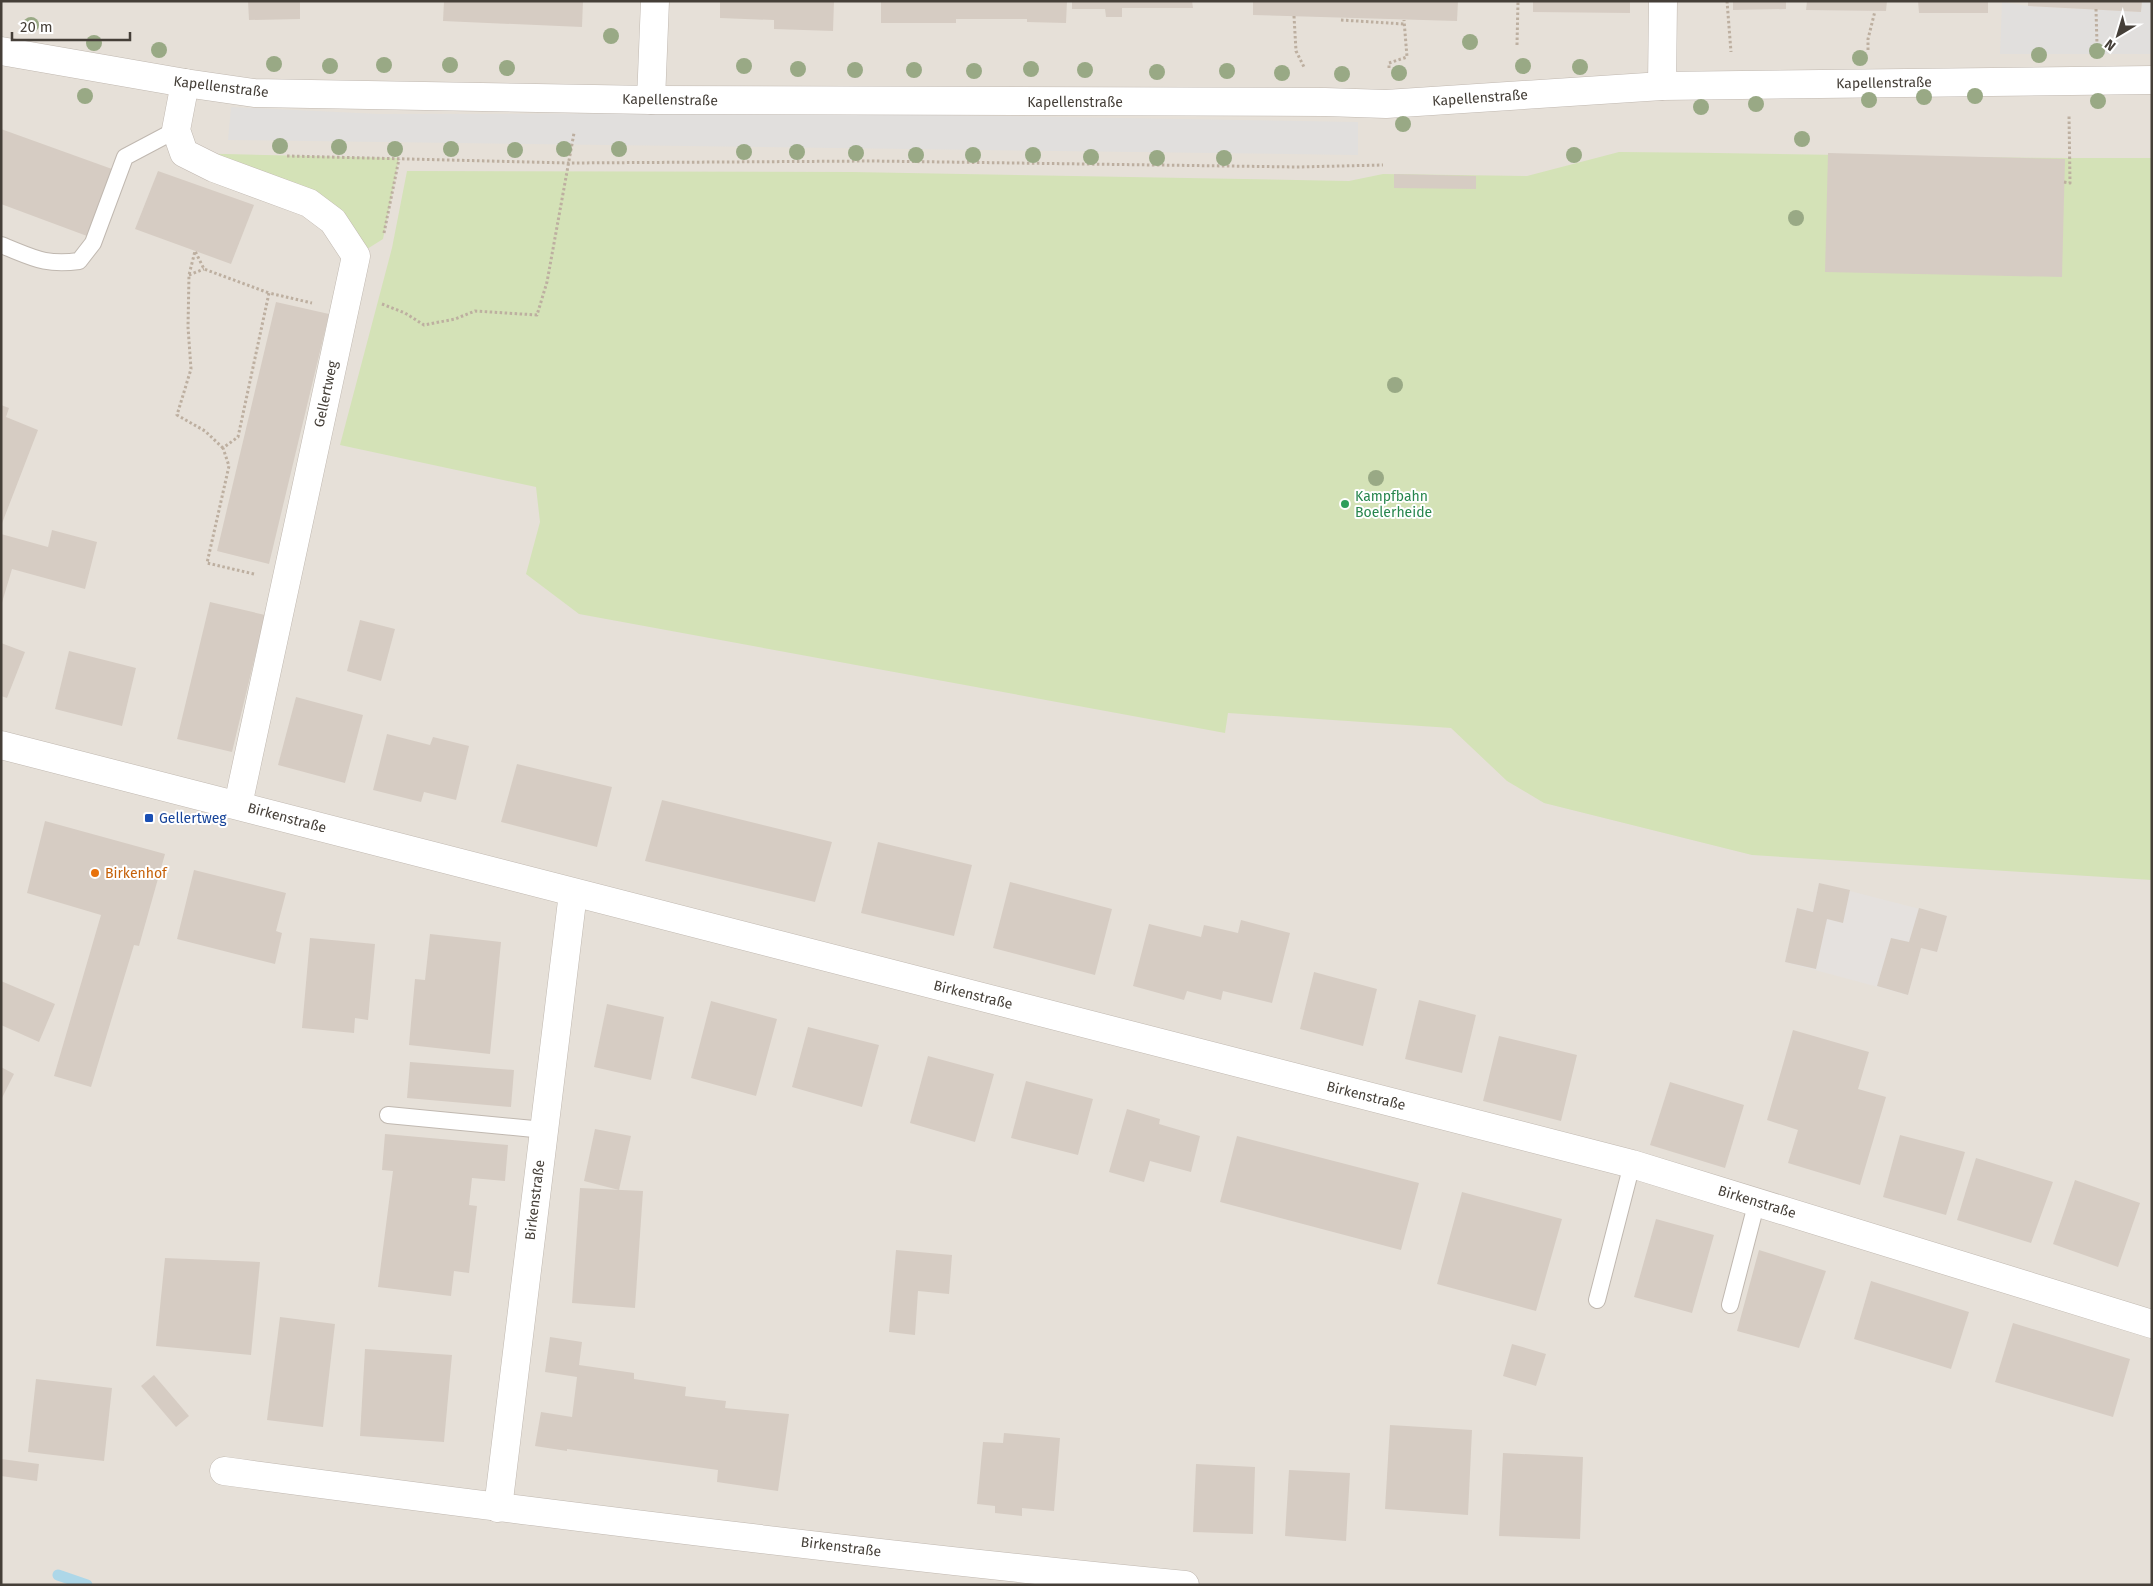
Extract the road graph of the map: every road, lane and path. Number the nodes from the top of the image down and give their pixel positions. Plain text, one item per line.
1 (655, 1) edge
2 (1518, 1) edge
3 (1663, 1) edge
4 (1726, 1) edge
5 (1294, 16) dead end
6 (1341, 20) dead end
7 (1517, 45) dead end
8 (1, 51) edge
9 (2152, 80) edge
10 (2068, 82) junction
11 (185, 83) junction
12 (1734, 85) junction
13 (1662, 86) junction
14 (651, 100) junction
15 (1308, 102) junction
16 (1404, 103) junction
17 (176, 130) junction
18 (283, 156) dead end
19 (400, 158) junction
20 (569, 163) junction
21 (1384, 165) dead end
22 (2064, 182) dead end
23 (1, 245) edge
24 (356, 256) junction
25 (204, 269) junction
26 (189, 275) junction
27 (269, 293) junction
28 (346, 301) junction
29 (223, 448) junction
30 (286, 582) junction
31 (3, 749) edge
32 (238, 805) junction
33 (573, 893) junction
34 (388, 1115) dead end
35 (544, 1130) junction
36 (1632, 1164) junction
37 (1757, 1201) junction
38 (1597, 1300) dead end
39 (1730, 1305) dead end
40 (2152, 1324) edge
41 (224, 1471) dead end
42 (498, 1508) junction
43 (1185, 1585) edge

1 - 14 street
2 - 7 path
3 - 13 street
4 - 12 path
5 - 15 path
6 - 16 path
8 - 11 street, Kapellenstraße
9 - 10 street, Kapellenstraße
10 - 12 street, Kapellenstraße
10 - 22 path
11 - 14 street, Kapellenstraße
11 - 17 street
12 - 13 street, Kapellenstraße
13 - 16 street, Kapellenstraße
14 - 15 street, Kapellenstraße
15 - 16 street, Kapellenstraße
17 - 23 lane
17 - 24 street
18 - 19 path
19 - 20 path
19 - 24 path
20 - 21 path
20 - 28 path
24 - 28 street, Gellertweg
25 - 26 path
25 - 26 path
25 - 27 path
26 - 29 path
27 - 28 path
27 - 29 path
28 - 30 street, Gellertweg
29 - 30 path
30 - 32 street, Gellertweg
31 - 32 street, Birkenstraße
32 - 33 street, Birkenstraße
33 - 35 street, Birkenstraße
33 - 36 street, Birkenstraße
34 - 35 lane
35 - 42 street, Birkenstraße
36 - 37 street, Birkenstraße
36 - 38 lane
37 - 39 lane
37 - 40 street, Birkenstraße
41 - 42 street, Birkenstraße
42 - 43 street, Birkenstraße

